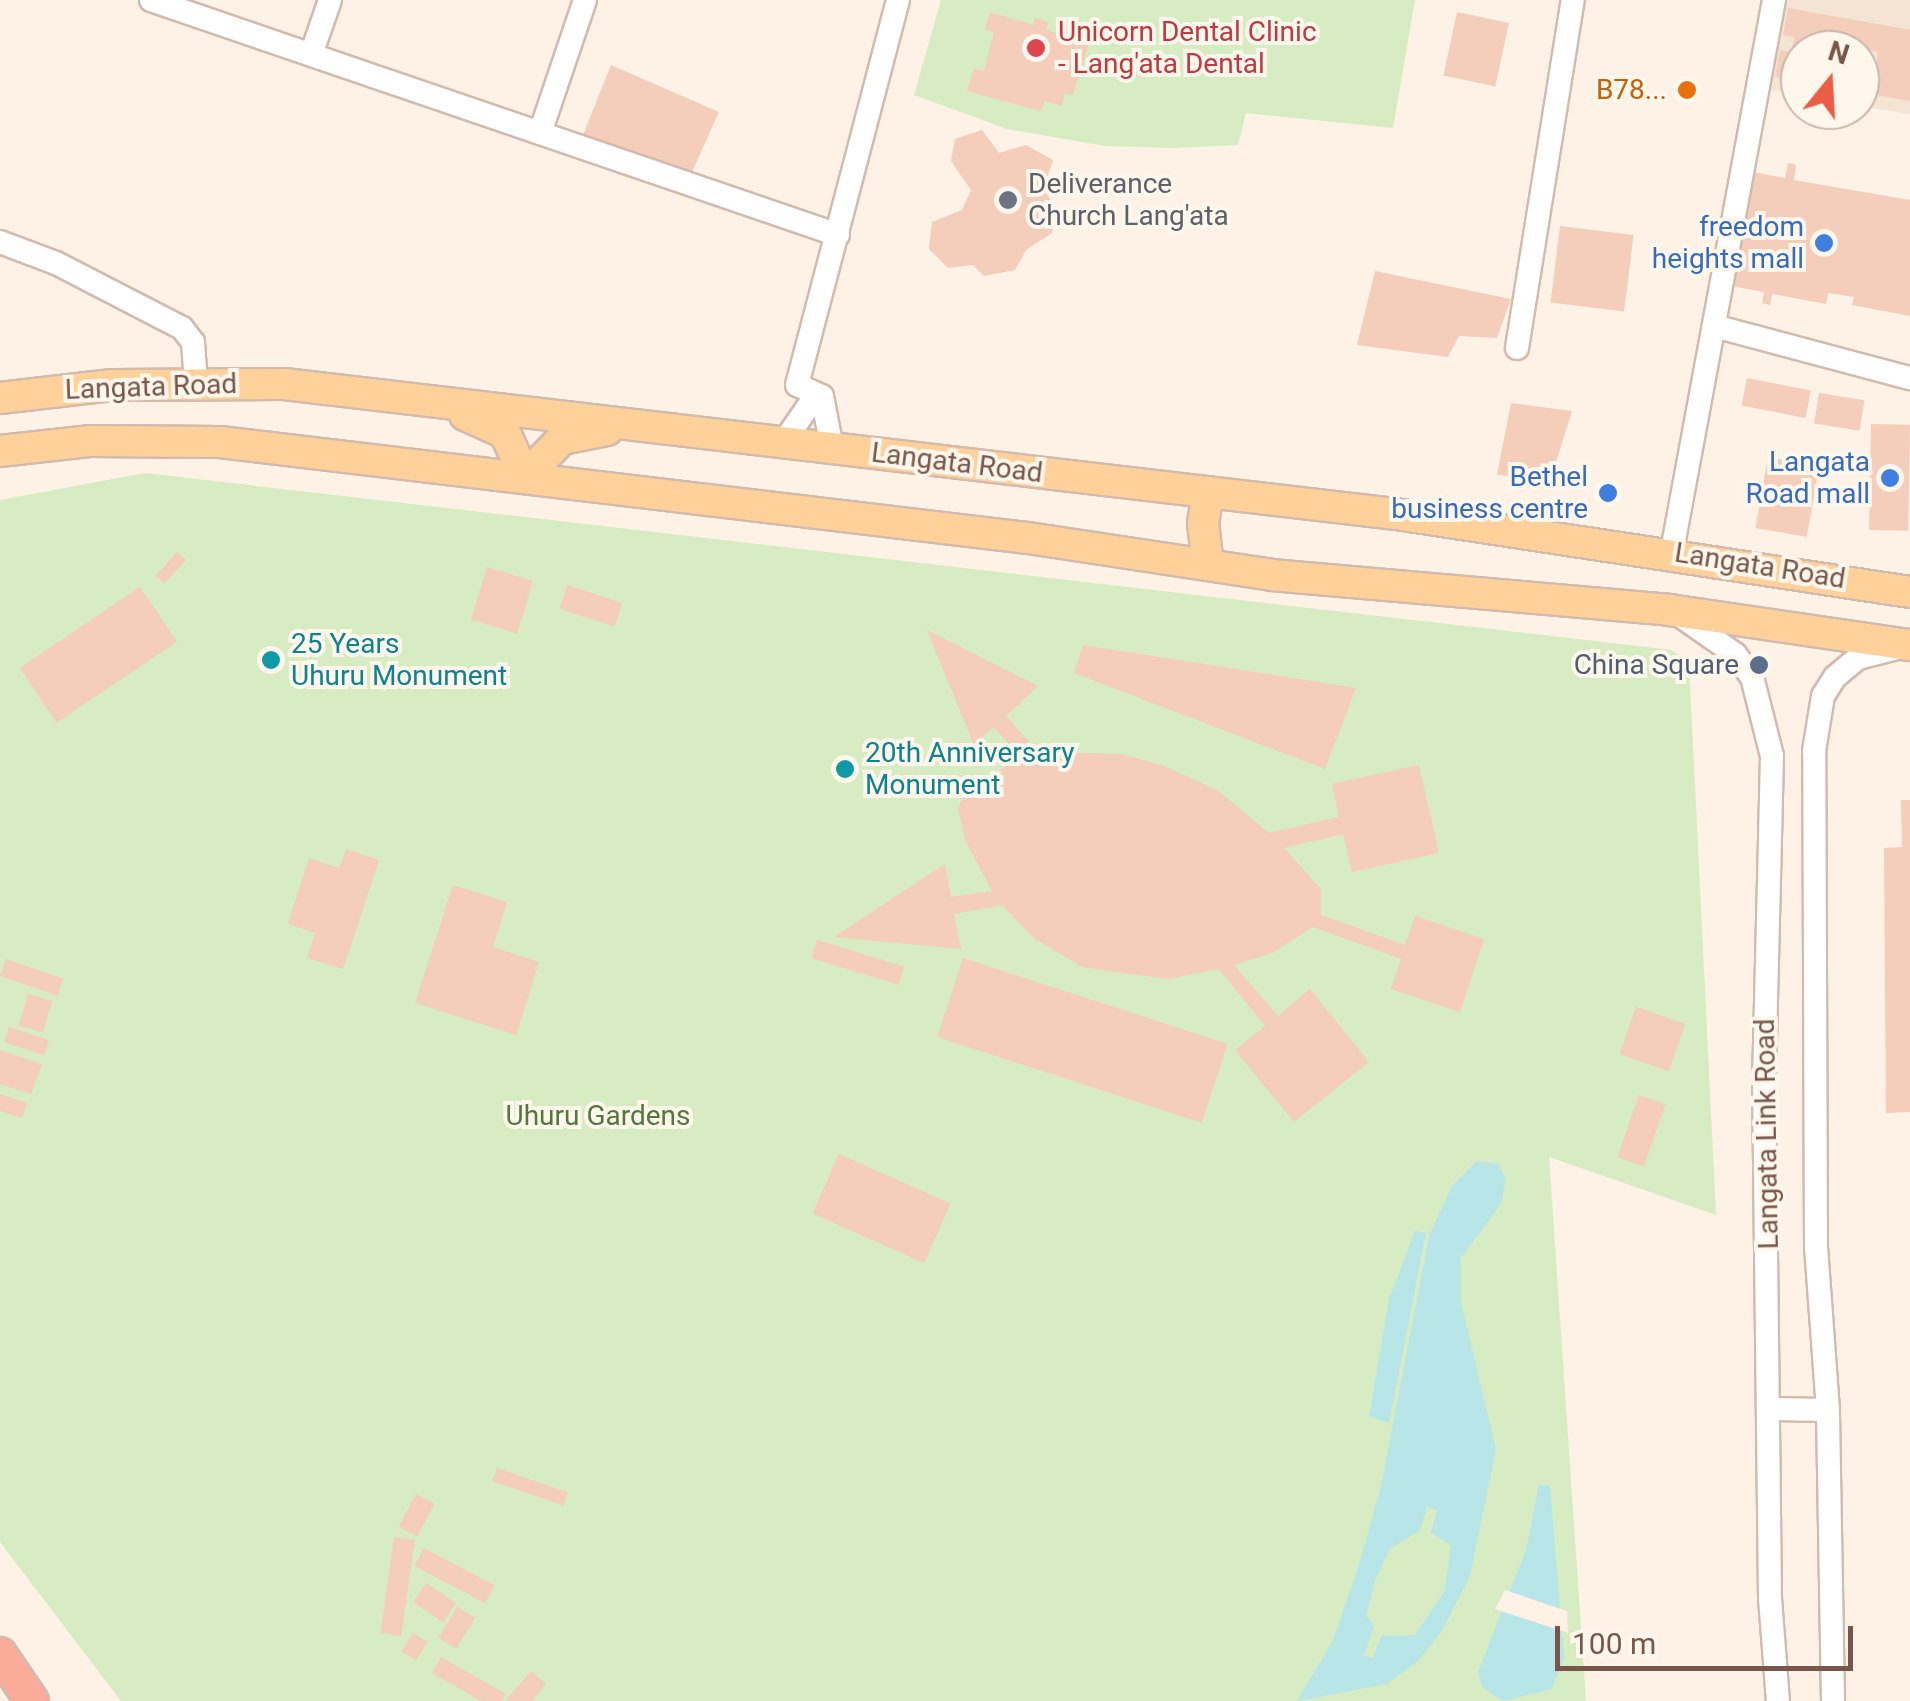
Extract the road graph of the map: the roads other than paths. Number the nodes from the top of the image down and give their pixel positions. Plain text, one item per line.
1 (152, 0) edge
2 (330, 0) edge
3 (585, 0) edge
4 (898, 0) edge
5 (1573, 0) edge
6 (1774, 0) edge
7 (312, 52) junction
8 (540, 134) junction
9 (838, 235) junction
10 (0, 242) edge
11 (1714, 326) junction
12 (1516, 348) dead end
13 (1910, 378) edge
14 (196, 384) junction
15 (284, 384) junction
16 (796, 385) junction
17 (0, 398) edge
18 (708, 434) junction
19 (783, 442) junction
20 (832, 448) junction
21 (0, 450) edge
22 (526, 478) junction
23 (1208, 492) junction
24 (1672, 552) junction
25 (1208, 565) junction
26 (1910, 592) edge
27 (1670, 610) junction
28 (1910, 646) edge
29 (1771, 1409) junction
30 (1828, 1410) junction
31 (1777, 1652) junction
32 (0, 1654) edge
33 (32, 1701) edge
34 (1769, 1701) edge
35 (1778, 1701) edge
36 (1833, 1701) edge

1 - 7 street
2 - 7 street
3 - 8 street
4 - 9 street
5 - 12 street
6 - 11 street
7 - 8 street
8 - 9 street
9 - 16 street
10 - 14 street
11 - 13 street
11 - 24 street
14 - 15 main road, Langata Road
14 - 17 main road, Langata Road
15 - 18 main road, Langata Road
15 - 22 main road
16 - 19 street
16 - 20 street
18 - 19 main road, Langata Road
18 - 22 main road
19 - 20 main road, Langata Road
20 - 23 main road, Langata Road
21 - 22 main road, Langata Road
22 - 25 main road, Langata Road
23 - 24 main road, Langata Road
23 - 25 main road
24 - 26 main road, Langata Road
25 - 27 main road, Langata Road
27 - 28 main road, Langata Road
27 - 29 street, Langata Link Road
28 - 30 street, Langata Link Road
29 - 30 street
29 - 31 street, Langata Link Road
30 - 36 street, Langata Link Road
31 - 34 street
31 - 35 street, Langata Link Road
32 - 33 highway

